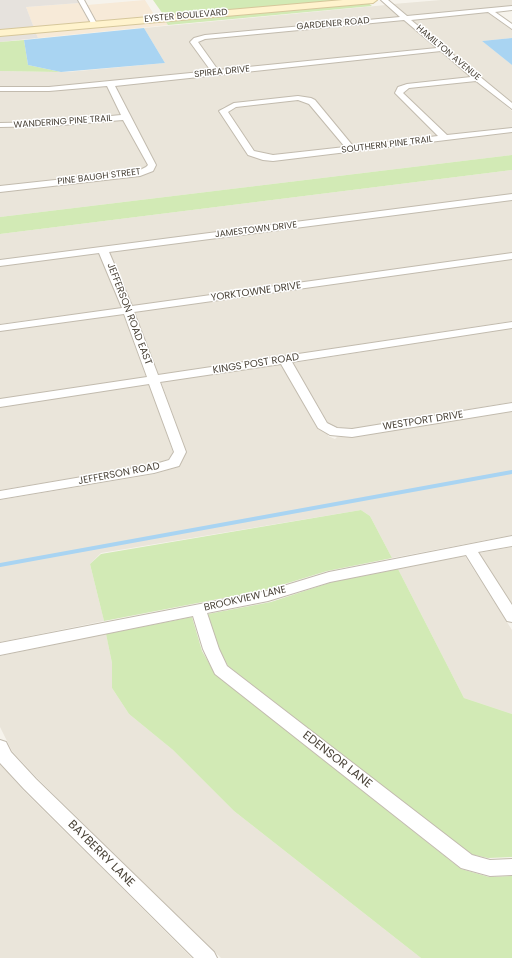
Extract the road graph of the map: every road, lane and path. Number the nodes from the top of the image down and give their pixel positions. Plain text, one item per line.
1 (81, 0) edge
2 (373, 0) edge
3 (384, 0) edge
4 (512, 8) edge
5 (489, 10) junction
6 (406, 18) junction
7 (94, 24) junction
8 (512, 27) edge
9 (0, 33) edge
10 (444, 49) junction
11 (216, 73) junction
12 (478, 78) junction
13 (110, 84) junction
14 (0, 89) edge
15 (512, 107) edge
16 (126, 117) junction
17 (0, 125) edge
18 (512, 130) edge
19 (444, 138) junction
20 (351, 149) junction
21 (0, 189) edge
22 (512, 197) edge
23 (103, 250) junction
24 (512, 256) edge
25 (0, 263) edge
26 (128, 310) junction
27 (512, 325) edge
28 (0, 328) edge
29 (285, 360) junction
30 (154, 379) junction
31 (0, 403) edge
32 (512, 406) edge
33 (0, 495) edge
34 (512, 541) edge
35 (469, 550) junction
36 (198, 610) junction
37 (512, 617) edge
38 (0, 649) edge
39 (0, 747) edge
40 (512, 867) edge
41 (206, 958) edge

1 - 7 street
2 - 7 street, EYSTER BOULEVARD
3 - 6 street, HAMILTON AVENUE
4 - 5 street, GARDENER ROAD
5 - 6 street, GARDENER ROAD
5 - 8 street
6 - 10 street, HAMILTON AVENUE
6 - 11 street, GARDENER ROAD
7 - 9 street, EYSTER BOULEVARD
10 - 11 street, SPIREA DRIVE
10 - 12 street, HAMILTON AVENUE
11 - 13 street, SPIREA DRIVE
12 - 15 street, HAMILTON AVENUE
12 - 19 street
13 - 14 street, SPIREA DRIVE
13 - 16 street, PINE BAUGH STREET
16 - 17 street, WANDERING PINE TRAIL
16 - 21 street, PINE BAUGH STREET
18 - 19 street, SOUTHERN PINE TRAIL
19 - 20 street, SOUTHERN PINE TRAIL
20 - 20 street, SOUTHERN PINE TRAIL
22 - 23 street, JAMESTOWN DRIVE
23 - 25 street, JAMESTOWN DRIVE
23 - 26 street, JEFFERSON ROAD EAST
24 - 26 street, YORKTOWNE DRIVE
26 - 28 street, YORKTOWNE DRIVE
26 - 30 street, JEFFERSON ROAD EAST
27 - 29 street, KINGS POST ROAD
29 - 30 street, KINGS POST ROAD
29 - 32 street, WESTPORT DRIVE
30 - 31 street, KINGS POST ROAD
30 - 33 street, JEFFERSON ROAD
34 - 35 street, BROOKVIEW LANE
35 - 36 street, BROOKVIEW LANE
35 - 37 street
36 - 38 street, BROOKVIEW LANE
36 - 40 street, EDENSOR LANE
39 - 41 street, BAYBERRY LANE

